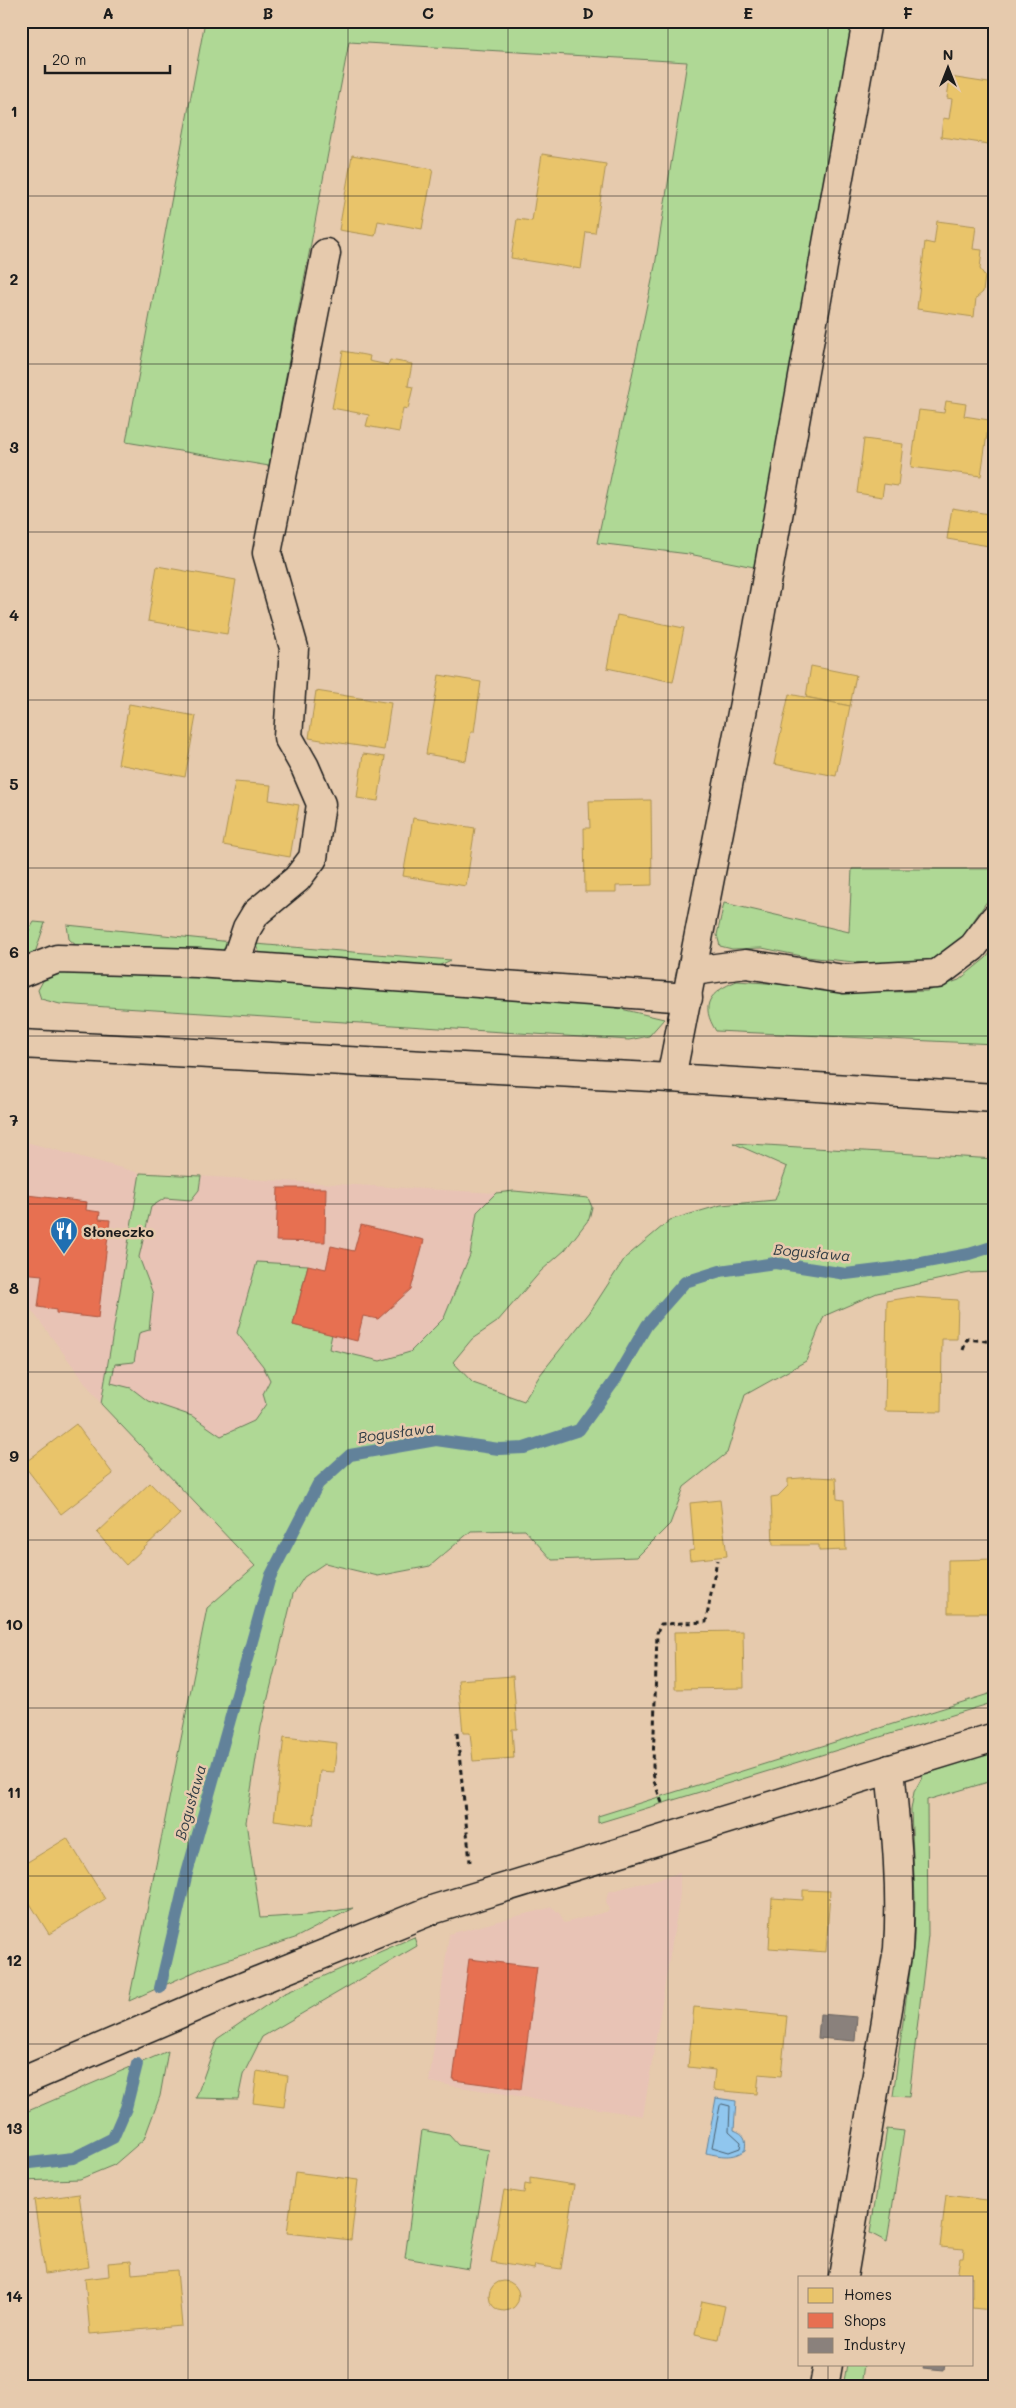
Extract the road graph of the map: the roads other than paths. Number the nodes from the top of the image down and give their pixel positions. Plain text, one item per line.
1 (867, 21) edge
2 (326, 254) dead end
3 (995, 918) edge
4 (234, 966) junction
5 (693, 971) junction
6 (21, 974) edge
7 (688, 998) junction
8 (21, 1044) edge
9 (671, 1078) junction
10 (995, 1098) edge
11 (995, 1737) edge
12 (890, 1769) junction
13 (21, 2082) edge
14 (843, 2276) edge
15 (828, 2366) edge
16 (824, 2387) edge

1 - 5 street
2 - 4 street
3 - 5 street
4 - 6 street
4 - 7 street
5 - 7 street
7 - 9 street
8 - 9 street
9 - 10 street
11 - 12 street
12 - 13 street
12 - 14 street
15 - 16 street

